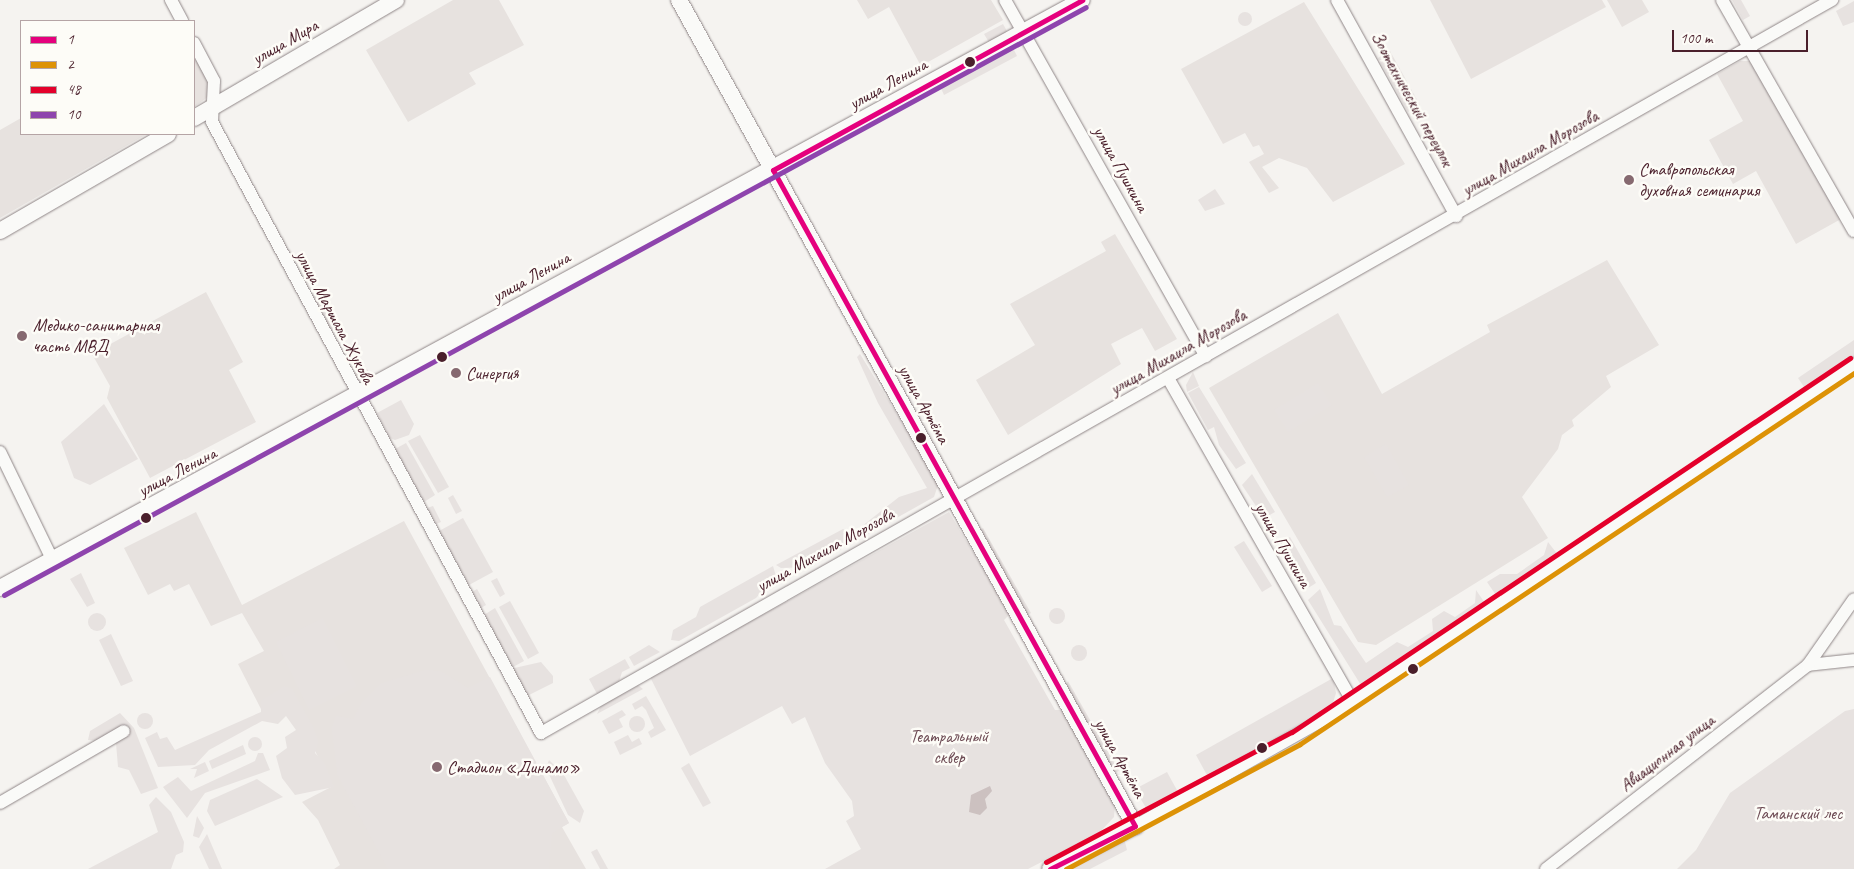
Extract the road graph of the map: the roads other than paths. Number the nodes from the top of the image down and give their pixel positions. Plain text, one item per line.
1 (171, 0) edge
2 (396, 0) edge
3 (679, 0) edge
4 (1006, 0) edge
5 (1082, 0) edge
6 (1336, 0) edge
7 (1722, 0) edge
8 (1832, 0) edge
9 (181, 20) edge
10 (1024, 34) junction
11 (195, 45) edge
12 (1749, 47) junction
13 (212, 107) junction
14 (195, 117) edge
15 (166, 135) edge
16 (773, 170) junction
17 (1456, 216) junction
18 (0, 231) edge
19 (1854, 231) edge
20 (1206, 356) junction
21 (1854, 364) edge
22 (1168, 378) junction
23 (358, 395) junction
24 (0, 452) edge
25 (954, 499) junction
26 (53, 561) junction
27 (0, 588) edge
28 (1854, 599) edge
29 (1854, 660) edge
30 (1808, 665) junction
31 (1353, 702) junction
32 (124, 731) dead end
33 (541, 733) joint
34 (0, 803) edge
35 (1135, 826) junction
36 (1050, 869) edge
37 (1546, 869) edge

1 - 9 street
2 - 13 main road, улица Мира
3 - 16 main road, улица Артёма
4 - 10 street, улица Пушкина
5 - 10 main road, улица Ленина
6 - 17 street, Зоотехнический переулок
7 - 12 street
8 - 12 street, улица Михаила Морозова
10 - 16 main road, улица Ленина
10 - 20 street, улица Пушкина
11 - 13 street, улица Маршала Жукова
12 - 17 street, улица Михаила Морозова
12 - 19 street
13 - 14 main road, улица Мира
13 - 23 street, улица Маршала Жукова
15 - 18 main road
16 - 23 main road, улица Ленина
16 - 25 main road, улица Артёма
17 - 20 street, улица Михаила Морозова
20 - 22 street, улица Михаила Морозова
21 - 31 street
22 - 25 street, улица Михаила Морозова
22 - 31 street, улица Пушкина
23 - 26 main road, улица Ленина
23 - 33 street, улица Маршала Жукова
24 - 26 street
25 - 33 street, улица Михаила Морозова
25 - 35 main road, улица Артёма
26 - 27 main road, улица Ленина
28 - 30 street, Авиационная улица
29 - 30 street
30 - 37 street, Авиационная улица
31 - 35 street
32 - 34 street
35 - 36 main road

